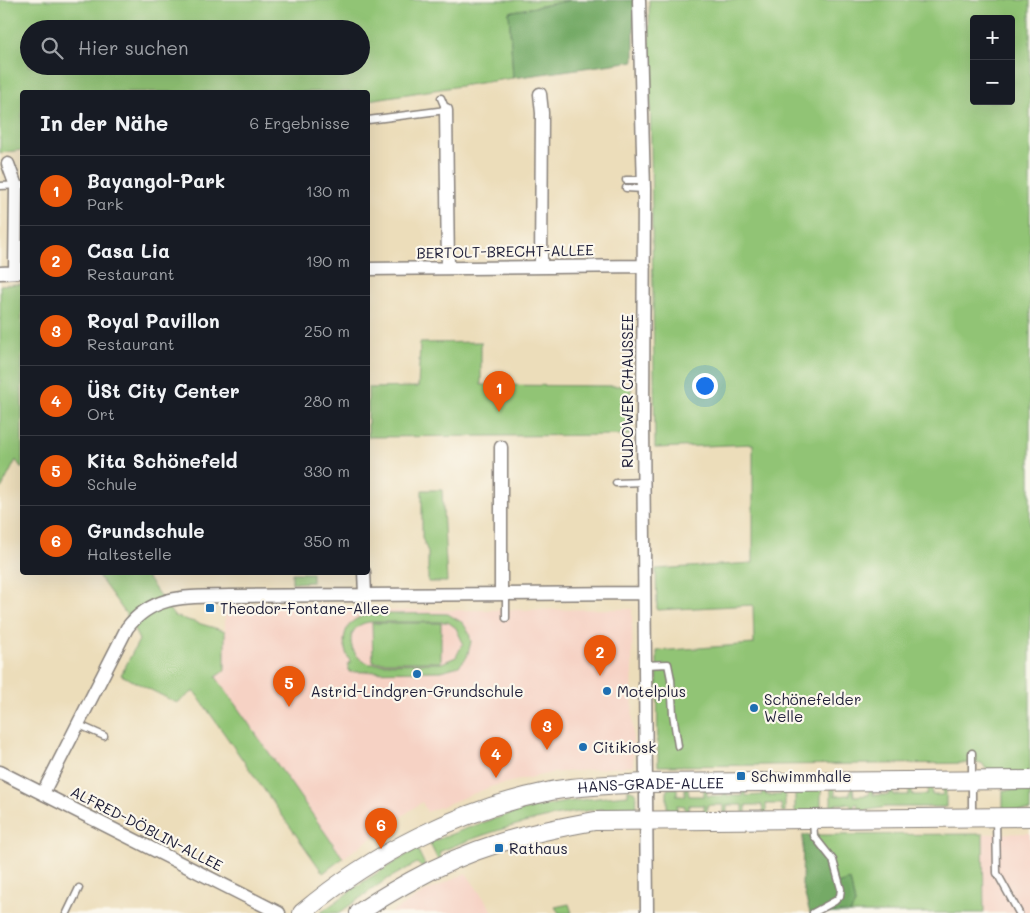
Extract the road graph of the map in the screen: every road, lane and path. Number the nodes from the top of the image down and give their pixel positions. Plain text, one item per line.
1 (639, 0) edge
2 (539, 89) dead end
3 (444, 104) joint
4 (370, 120) edge
5 (8, 164) dead end
6 (626, 180) dead end
7 (19, 185) edge
8 (644, 185) junction
9 (0, 186) edge
10 (626, 188) dead end
11 (644, 266) junction
12 (541, 267) junction
13 (370, 268) edge
14 (448, 268) junction
15 (19, 272) edge
16 (0, 273) edge
17 (501, 447) dead end
18 (643, 482) junction
19 (616, 483) dead end
20 (364, 575) edge
21 (644, 593) junction
22 (365, 594) junction
23 (503, 594) junction
24 (506, 618) dead end
25 (645, 665) junction
26 (77, 724) junction
27 (104, 736) dead end
28 (678, 746) dead end
29 (972, 753) dead end
30 (0, 772) edge
31 (1030, 780) edge
32 (972, 781) junction
33 (646, 783) junction
34 (43, 793) junction
35 (972, 817) junction
36 (996, 817) junction
37 (1030, 817) edge
38 (813, 819) junction
39 (646, 820) junction
40 (79, 888) dead end
41 (67, 913) edge
42 (279, 913) edge
43 (302, 913) edge
44 (359, 913) edge
45 (647, 913) edge
46 (813, 913) edge
47 (1019, 913) edge

1 - 8 street, RUDOWER CHAUSSEE
2 - 12 street
3 - 4 lane
3 - 14 street
5 - 7 street
6 - 8 lane
7 - 9 lane
7 - 15 street
8 - 10 lane
8 - 11 street, RUDOWER CHAUSSEE
11 - 12 street, BERTOLT-BRECHT-ALLEE
11 - 18 street, RUDOWER CHAUSSEE
12 - 14 street, BERTOLT-BRECHT-ALLEE
13 - 14 street, BERTOLT-BRECHT-ALLEE
15 - 16 street
17 - 23 street
18 - 19 lane
18 - 21 street, RUDOWER CHAUSSEE
20 - 22 street
21 - 23 street
21 - 25 street, RUDOWER CHAUSSEE
22 - 23 street
22 - 26 street
23 - 24 lane
25 - 28 lane
25 - 33 street, RUDOWER CHAUSSEE
26 - 27 lane
26 - 34 street
29 - 32 lane
30 - 34 street, ALFRED-DÖBLIN-ALLEE
31 - 32 street, HANS-GRADE-ALLEE
32 - 33 street, HANS-GRADE-ALLEE
32 - 35 lane
33 - 39 street, RUDOWER CHAUSSEE
33 - 43 street, HANS-GRADE-ALLEE
34 - 42 street, ALFRED-DÖBLIN-ALLEE
35 - 36 street
35 - 38 street
36 - 37 street
36 - 47 lane
38 - 39 street
38 - 46 lane
39 - 44 street
39 - 45 street, RUDOWER CHAUSSEE
40 - 41 lane

